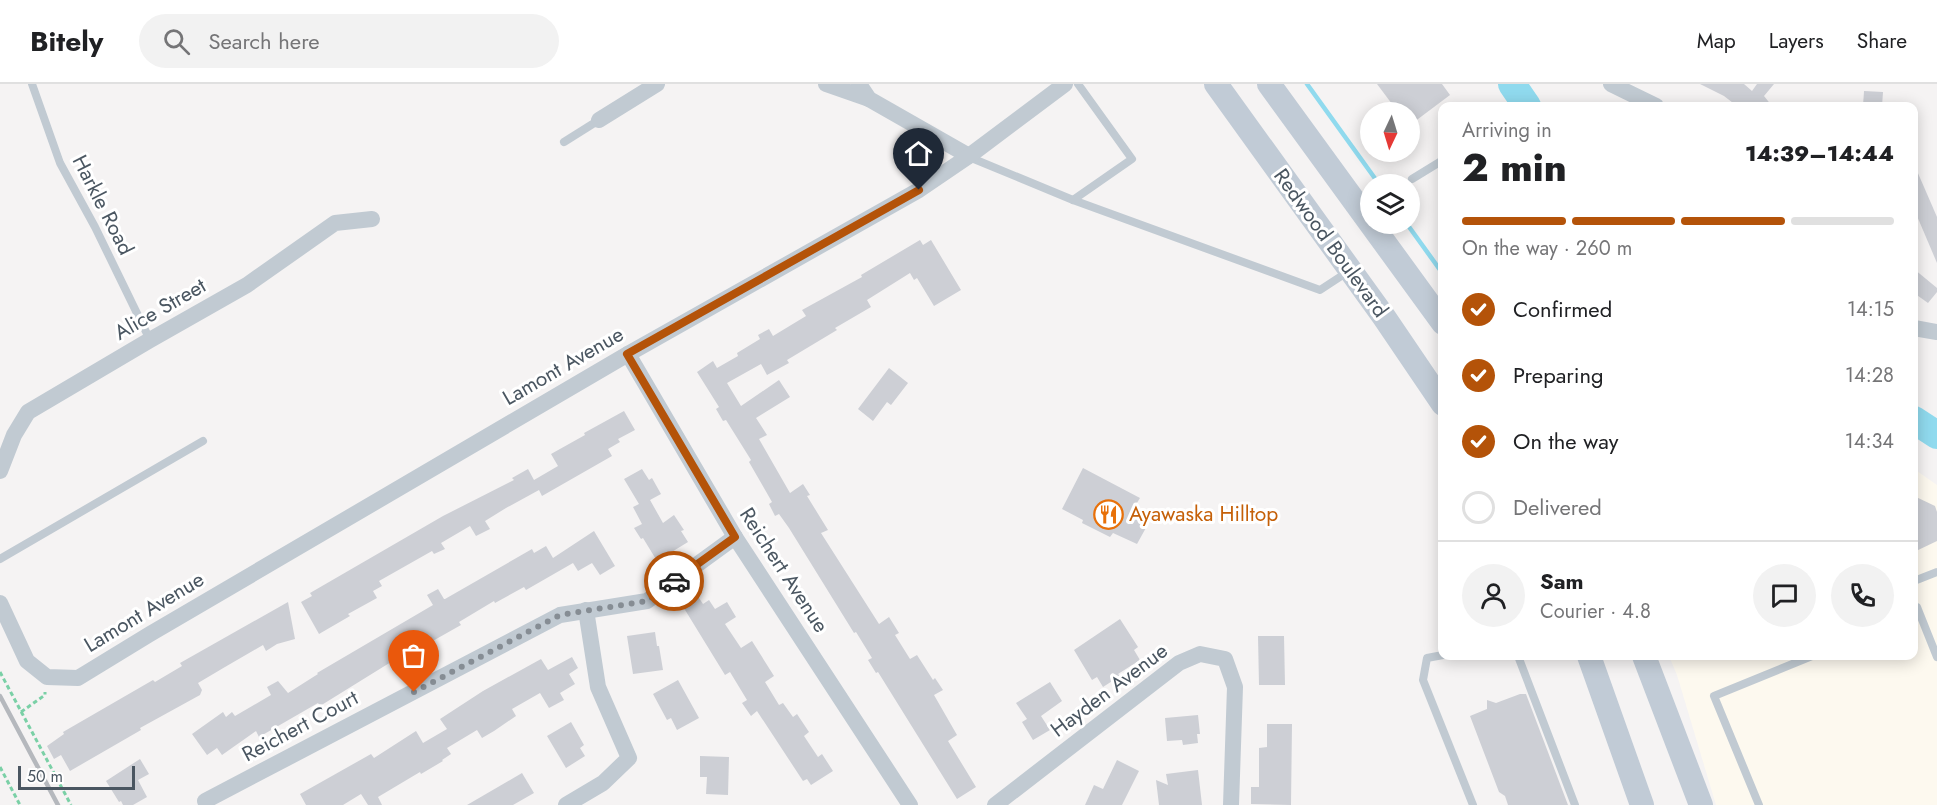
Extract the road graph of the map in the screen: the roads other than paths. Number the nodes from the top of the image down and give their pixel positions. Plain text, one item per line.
1 (32, 84) edge
2 (657, 84) edge
3 (826, 84) edge
4 (859, 84) edge
5 (1065, 84) edge
6 (1078, 84) edge
7 (1216, 84) edge
8 (1269, 84) edge
9 (1611, 84) edge
10 (869, 99) junction
11 (1648, 102) edge
12 (599, 120) joint
13 (564, 142) dead end
14 (969, 156) junction
15 (1438, 163) edge
16 (1420, 174) edge
17 (1073, 200) junction
18 (372, 219) dead end
19 (1350, 271) junction
20 (1438, 315) edge
21 (1918, 329) edge
22 (1937, 332) edge
23 (150, 340) junction
24 (627, 354) junction
25 (1438, 397) edge
26 (203, 441) dead end
27 (0, 471) edge
28 (735, 537) junction
29 (0, 559) edge
30 (1937, 572) edge
31 (1918, 579) edge
32 (0, 603) edge
33 (586, 610) junction
34 (1918, 610) edge
35 (1438, 656) edge
36 (1937, 657) edge
37 (1520, 660) edge
38 (1590, 660) edge
39 (1646, 660) edge
40 (1802, 660) edge
41 (205, 801) dead end
42 (566, 805) edge
43 (910, 805) edge
44 (995, 805) edge
45 (1231, 805) edge
46 (1473, 805) edge
47 (1575, 805) edge
48 (1642, 805) edge
49 (1701, 805) edge
50 (1758, 805) edge

1 - 23 lane, Harkle Road
2 - 12 street
3 - 10 street
4 - 10 street
5 - 14 street, Lamont Avenue
6 - 17 lane
7 - 19 main road, Redwood Boulevard
8 - 20 main road, Redwood Boulevard
9 - 11 street
10 - 14 street
12 - 13 lane
14 - 17 lane
14 - 24 street, Lamont Avenue
15 - 16 lane
17 - 19 lane
18 - 23 street, Alice Street
19 - 25 main road, Redwood Boulevard
21 - 22 street
23 - 27 street, Alice Street
24 - 28 street, Reichert Avenue
24 - 32 street, Lamont Avenue
26 - 29 lane
28 - 33 street, Reichert Court
28 - 43 street, Reichert Avenue
30 - 31 lane
33 - 41 street, Reichert Court
33 - 42 street
34 - 36 lane
35 - 46 lane
37 - 47 lane
38 - 48 main road
39 - 49 main road
40 - 50 lane
44 - 45 street, Hayden Avenue

